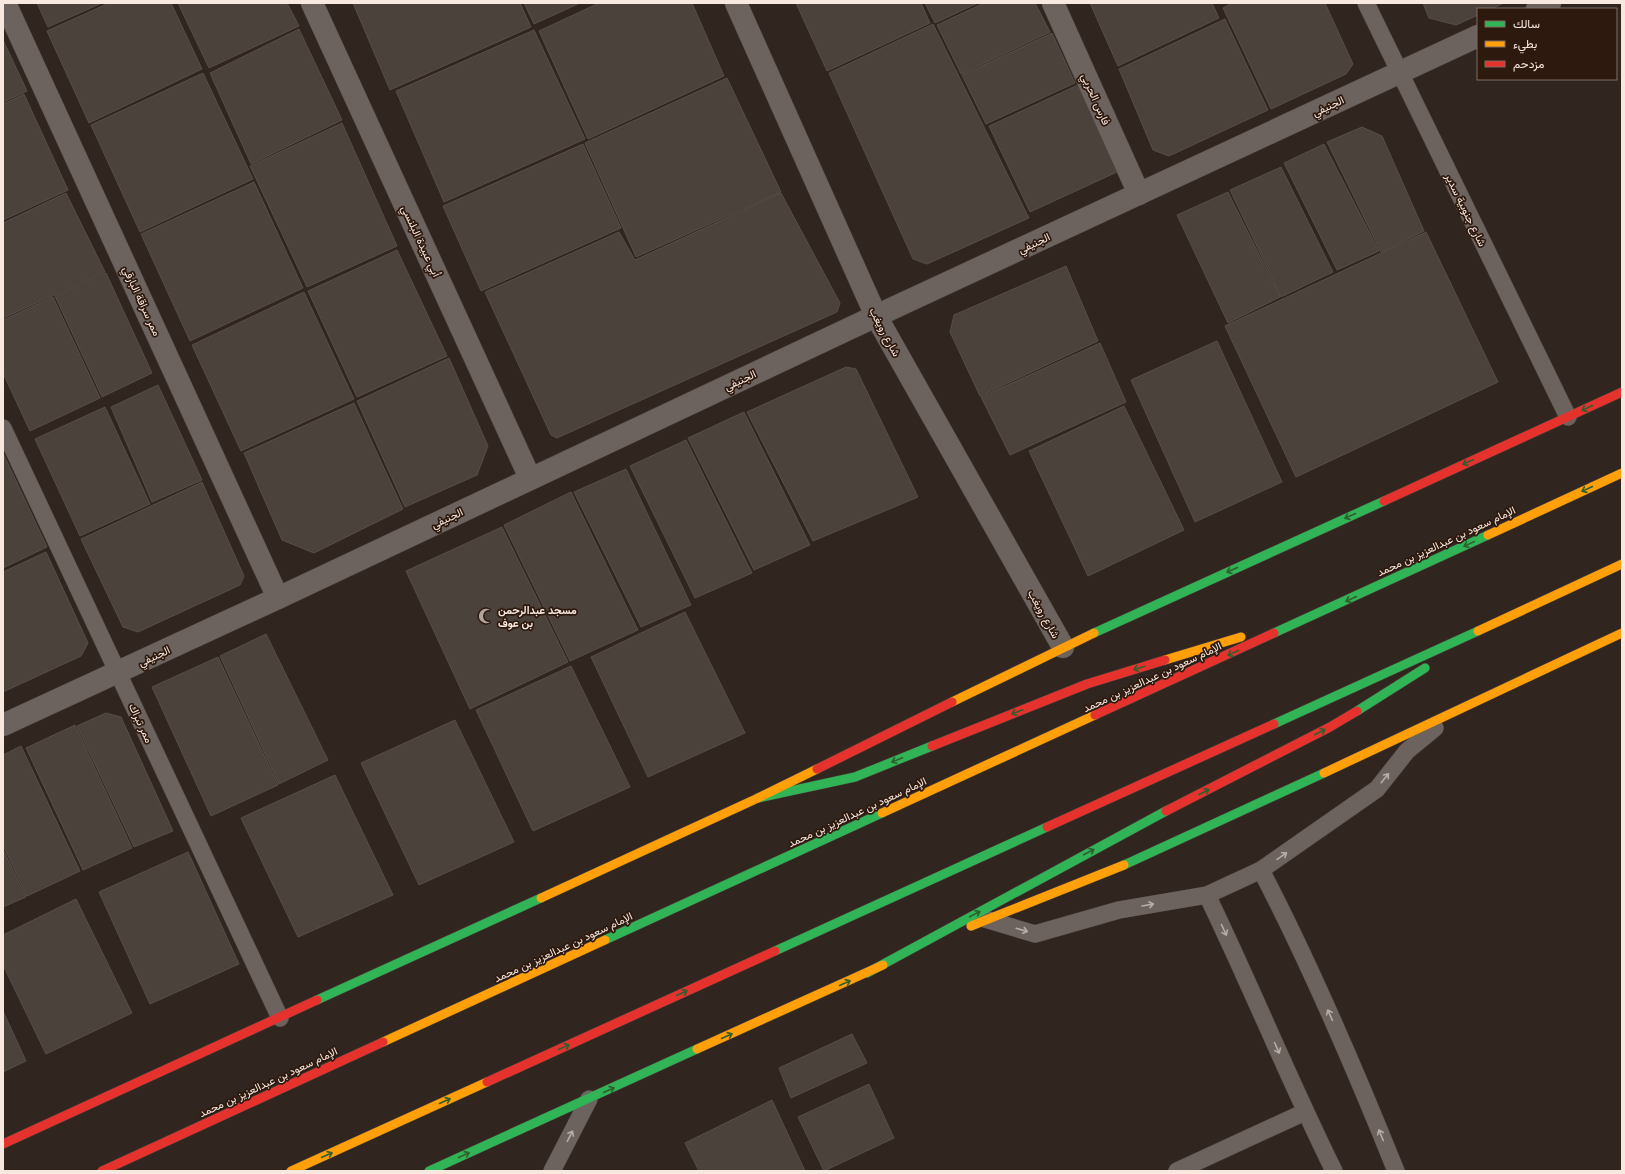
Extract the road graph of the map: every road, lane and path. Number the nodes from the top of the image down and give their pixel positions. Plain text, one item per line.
1 (5, 3) edge
2 (312, 3) edge
3 (736, 3) edge
4 (1053, 3) edge
5 (1366, 3) edge
6 (1550, 3) edge
7 (1539, 8) edge
8 (1477, 36) edge
9 (1399, 73) junction
10 (1139, 194) junction
11 (876, 316) junction
12 (1622, 392) edge
13 (1568, 417) junction
14 (3, 428) edge
15 (1622, 473) edge
16 (530, 478) junction
17 (1622, 564) edge
18 (278, 598) junction
19 (1324, 611) junction
20 (1502, 620) junction
21 (1622, 633) edge
22 (1063, 647) junction
23 (117, 674) junction
24 (1451, 715) junction
25 (3, 725) edge
26 (758, 798) junction
27 (1261, 870) junction
28 (1207, 895) junction
29 (985, 920) junction
30 (867, 973) junction
31 (280, 1018) junction
32 (589, 1099) junction
33 (1305, 1112) junction
34 (3, 1144) edge
35 (438, 1170) edge
36 (102, 1171) edge
37 (292, 1171) edge
38 (552, 1171) edge
39 (1177, 1171) edge
40 (1334, 1171) edge
41 (1396, 1171) edge

1 - 18 street, ممر سراقة البارقي
2 - 16 street, أبي عبيدة البلنسي
3 - 11 street, شارع رويغب
4 - 10 street, فارس الحربي
5 - 9 lane, شارع جنوبية سدير
6 - 7 street
8 - 9 street, الجنيفي
9 - 10 street, الجنيفي
9 - 13 lane, شارع جنوبية سدير
10 - 11 street, الجنيفي
11 - 16 street, الجنيفي
11 - 22 street, شارع رويغب
12 -> 13 main road
13 -> 22 main road
14 - 23 lane, ممر تبراك
15 -> 19 main road, الإمام سعود بن عبدالعزيز بن محمد
16 - 18 street, الجنيفي
17 - 20 main road
18 - 23 street, الجنيفي
19 -> 26 main road
19 -> 36 main road, الإمام سعود بن عبدالعزيز بن محمد
30 -> 20 main road
37 -> 20 main road
21 - 24 main road
22 - 26 main road
23 - 25 street, الجنيفي
23 - 31 lane, ممر تبراك
27 -> 24 lane
24 - 29 main road
26 - 31 main road
27 - 28 lane
41 -> 27 lane
29 -> 28 lane
28 -> 33 lane
29 - 30 main road
32 -> 30 main road
31 - 34 main road
35 -> 32 main road
38 -> 32 lane
33 - 39 lane
33 - 40 lane

